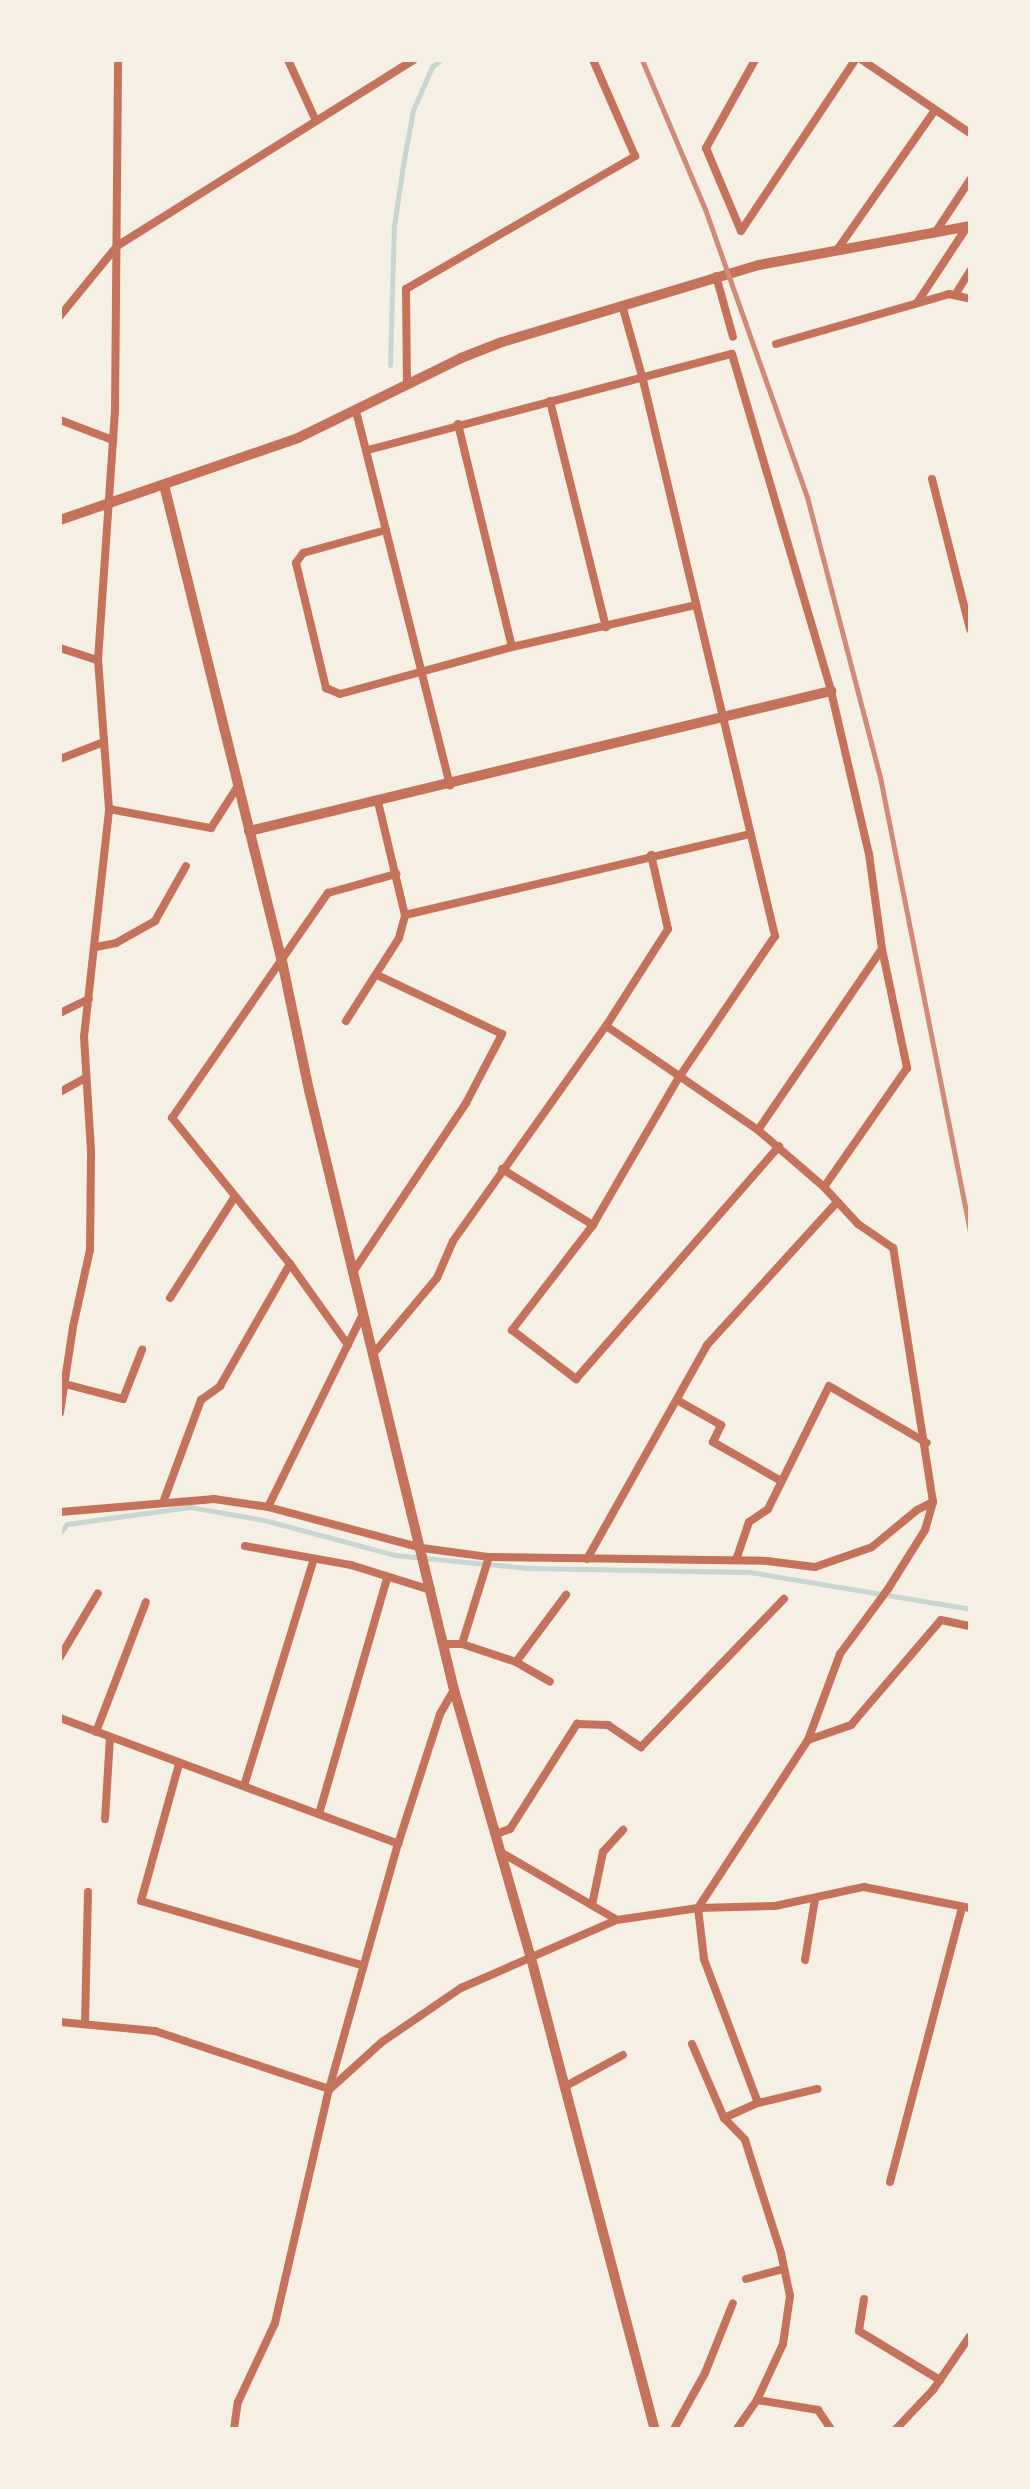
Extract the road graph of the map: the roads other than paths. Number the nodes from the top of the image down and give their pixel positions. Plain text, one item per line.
1 (118, 60) edge
2 (288, 60) edge
3 (413, 60) edge
4 (593, 60) edge
5 (755, 60) edge
6 (855, 60) edge
7 (862, 60) edge
8 (935, 110) junction
9 (316, 121) junction
10 (970, 133) edge
11 (970, 180) edge
12 (969, 227) edge
13 (935, 233) junction
14 (117, 246) junction
15 (837, 250) junction
16 (970, 271) edge
17 (716, 276) junction
18 (955, 295) junction
19 (970, 299) edge
20 (917, 303) junction
21 (622, 305) junction
22 (60, 316) edge
23 (733, 337) dead end
24 (776, 344) dead end
25 (642, 376) junction
26 (407, 385) junction
27 (550, 401) junction
28 (356, 411) junction
29 (60, 420) edge
30 (458, 424) junction
31 (113, 440) junction
32 (368, 450) junction
33 (932, 479) dead end
34 (164, 485) junction
35 (111, 503) junction
36 (60, 519) edge
37 (386, 530) junction
38 (696, 605) junction
39 (606, 627) junction
40 (970, 629) edge
41 (512, 647) junction
42 (60, 648) edge
43 (98, 660) junction
44 (421, 673) junction
45 (831, 691) junction
46 (724, 719) junction
47 (104, 742) junction
48 (60, 759) edge
49 (450, 785) junction
50 (238, 786) junction
51 (378, 802) junction
52 (109, 809) junction
53 (249, 831) junction
54 (750, 834) junction
55 (651, 855) junction
56 (186, 866) dead end
57 (396, 874) junction
58 (405, 915) junction
59 (96, 947) junction
60 (882, 949) junction
61 (282, 961) junction
62 (377, 975) junction
63 (89, 999) junction
64 (60, 1013) edge
65 (346, 1021) dead end
66 (606, 1026) junction
67 (679, 1077) junction
68 (85, 1078) junction
69 (60, 1092) edge
70 (758, 1130) junction
71 (779, 1146) junction
72 (502, 1169) junction
73 (824, 1187) junction
74 (234, 1198) junction
75 (836, 1203) junction
76 (593, 1225) junction
77 (290, 1264) junction
78 (355, 1269) junction
79 (170, 1298) dead end
80 (364, 1312) junction
81 (60, 1324) edge
82 (73, 1327) junction
83 (348, 1345) junction
84 (142, 1350) dead end
85 (374, 1353) junction
86 (65, 1384) junction
87 (677, 1400) junction
88 (60, 1413) edge
89 (927, 1443) junction
90 (781, 1481) junction
91 (164, 1500) junction
92 (933, 1502) junction
93 (268, 1507) junction
94 (60, 1512) edge
95 (245, 1546) dead end
96 (422, 1550) junction
97 (314, 1559) junction
98 (488, 1559) junction
99 (587, 1559) junction
100 (736, 1560) junction
101 (387, 1579) junction
102 (432, 1590) junction
103 (98, 1593) dead end
104 (566, 1595) dead end
105 (784, 1599) dead end
106 (146, 1602) dead end
107 (970, 1626) edge
108 (446, 1644) junction
109 (462, 1644) junction
110 (60, 1657) edge
111 (516, 1662) junction
112 (550, 1682) dead end
113 (454, 1690) junction
114 (60, 1718) edge
115 (96, 1732) junction
116 (110, 1738) junction
117 (808, 1740) junction
118 (179, 1764) junction
119 (244, 1786) junction
120 (319, 1814) junction
121 (105, 1819) dead end
122 (623, 1830) dead end
123 (496, 1834) junction
124 (398, 1844) junction
125 (502, 1853) junction
126 (88, 1892) dead end
127 (815, 1899) junction
128 (592, 1905) junction
129 (966, 1907) edge
130 (698, 1908) junction
131 (617, 1920) junction
132 (531, 1958) junction
133 (805, 1960) dead end
134 (362, 1965) junction
135 (60, 2022) edge
136 (85, 2024) junction
137 (692, 2044) dead end
138 (623, 2055) dead end
139 (564, 2087) junction
140 (329, 2089) junction
141 (817, 2089) dead end
142 (758, 2103) junction
143 (724, 2118) junction
144 (890, 2182) dead end
145 (784, 2269) junction
146 (746, 2279) dead end
147 (864, 2299) dead end
148 (733, 2303) dead end
149 (970, 2336) edge
150 (940, 2380) junction
151 (757, 2400) junction
152 (234, 2429) edge
153 (655, 2429) edge
154 (674, 2429) edge
155 (737, 2429) edge
156 (831, 2429) edge
157 (896, 2429) edge

1 - 14 street
2 - 9 street
3 - 9 street
4 - 26 street
5 - 6 street
7 - 8 street
8 - 10 street
8 - 15 street
9 - 14 street
11 - 13 street
12 - 13 street
12 - 20 street
13 - 15 street
14 - 22 street
14 - 31 street
15 - 17 street
16 - 18 street
17 - 21 street
17 - 23 street
18 - 19 street
18 - 20 street
20 - 24 street
21 - 25 street
21 - 26 street
25 - 27 street
25 - 38 street
25 - 45 street
26 - 28 street
27 - 30 street
27 - 39 street
28 - 32 street
28 - 34 street
29 - 31 street
30 - 32 street
30 - 41 street
31 - 35 street
32 - 37 street
33 - 40 street
34 - 35 street
34 - 50 street
35 - 36 street
35 - 43 street
37 - 44 street
37 - 44 street
38 - 39 street
38 - 46 street
39 - 41 street
41 - 44 street
42 - 43 street
43 - 47 street
44 - 49 street
45 - 46 street
45 - 60 street
46 - 49 street
46 - 54 street
47 - 48 street
47 - 52 street
49 - 51 street
50 - 52 street
50 - 53 street
51 - 53 street
51 - 57 street
52 - 59 street
53 - 61 street
54 - 55 street
54 - 67 street
55 - 58 street
55 - 66 street
56 - 59 street
57 - 58 street
57 - 61 street
58 - 62 street
59 - 63 street
60 - 70 street
60 - 73 street
61 - 74 street
61 - 78 street
62 - 65 street
62 - 78 street
63 - 64 street
63 - 68 street
66 - 67 street
66 - 72 street
67 - 70 street
67 - 76 street
68 - 69 street
68 - 82 street
70 - 71 street
71 - 73 street
71 - 76 street
72 - 76 street
72 - 85 street
73 - 75 street
74 - 77 street
74 - 79 street
75 - 87 street
75 - 89 street
77 - 83 street
77 - 91 street
78 - 80 street
80 - 83 street
80 - 85 street
81 - 82 street
82 - 86 street
83 - 93 street
84 - 86 street
85 - 96 street
86 - 88 street
87 - 90 street
87 - 99 street
89 - 90 street
89 - 92 street
90 - 100 street
91 - 93 street
91 - 94 street
92 - 100 street
92 - 117 street
93 - 96 street
95 - 97 street
96 - 98 street
96 - 102 street
97 - 101 street
97 - 119 street
98 - 99 street
98 - 109 street
99 - 100 street
101 - 102 street
101 - 120 street
102 - 108 street
103 - 110 street
104 - 111 street
105 - 123 street
106 - 115 street
107 - 117 street
108 - 109 street
108 - 113 street
109 - 111 street
111 - 112 street
113 - 123 street
113 - 124 street
114 - 115 street
115 - 116 street
116 - 118 street
116 - 121 street
117 - 130 street
118 - 119 street
118 - 134 street
119 - 120 street
120 - 124 street
122 - 128 street
123 - 125 street
124 - 134 street
125 - 128 street
125 - 132 street
126 - 136 street
127 - 129 street
127 - 130 street
127 - 133 street
128 - 131 street
129 - 144 street
130 - 131 street
130 - 142 street
131 - 132 street
132 - 139 street
132 - 140 street
134 - 140 street
135 - 136 street
136 - 140 street
137 - 143 street
138 - 139 street
139 - 153 street
140 - 152 street
141 - 142 street
142 - 143 street
143 - 145 street
145 - 146 street
145 - 151 street
147 - 150 street
148 - 154 street
149 - 150 street
150 - 157 street
151 - 155 street
151 - 156 street

